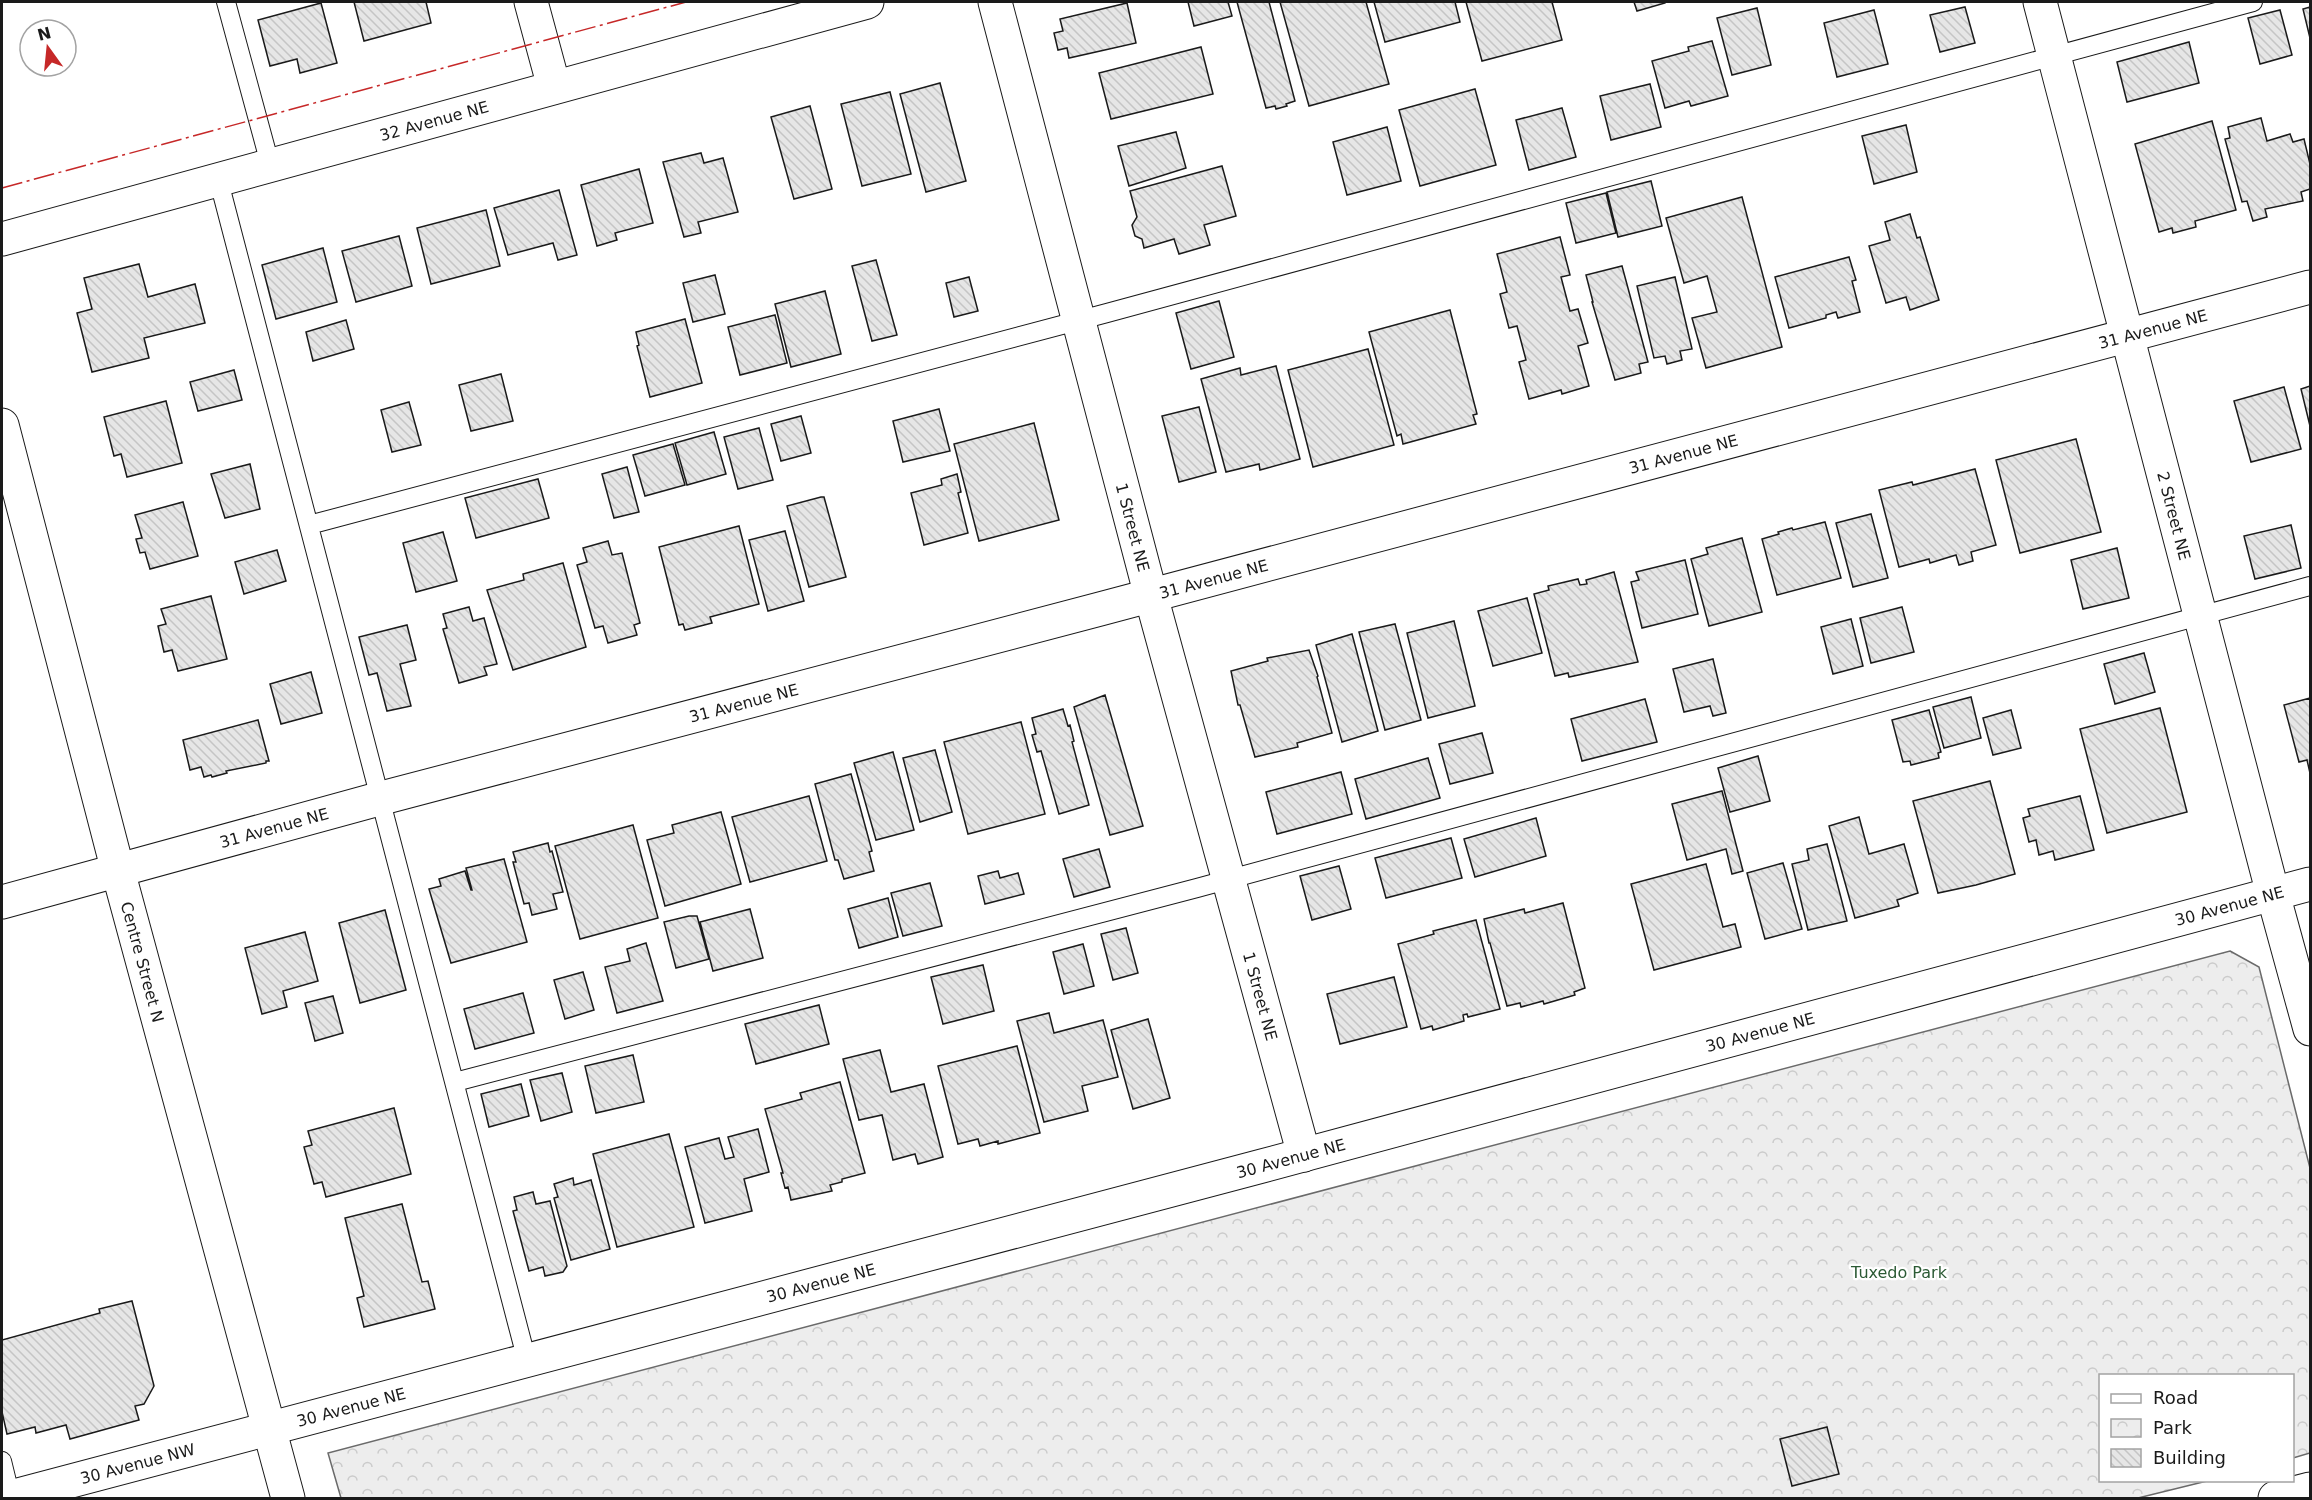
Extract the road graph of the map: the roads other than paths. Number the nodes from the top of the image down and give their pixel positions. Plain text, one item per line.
1 (226, 2) edge
2 (531, 2) edge
3 (867, 2) edge
4 (995, 2) edge
5 (2040, 2) edge
6 (2253, 2) edge
7 (2055, 54) junction
8 (554, 87) junction
9 (270, 164) junction
10 (218, 178) junction
11 (2, 239) edge
12 (2310, 287) edge
13 (1080, 321) junction
14 (2127, 335) junction
15 (2, 425) edge
16 (309, 525) junction
17 (2310, 586) edge
18 (1150, 596) junction
19 (2201, 615) junction
20 (382, 798) junction
21 (118, 871) junction
22 (1230, 880) junction
23 (2310, 884) edge
24 (2273, 894) junction
25 (2, 902) edge
26 (2310, 1029) edge
27 (455, 1082) junction
28 (1304, 1155) junction
29 (527, 1360) junction
30 (269, 1428) junction
31 (2, 1461) edge
32 (2310, 1489) edge
33 (10, 1498) edge
34 (288, 1498) edge
35 (2275, 1498) edge

1 - 9 lane
2 - 8 street
3 - 8 street, 32 Avenue NE
4 - 13 street, 1 Street NE
5 - 7 street, 2 Street NE
6 - 7 lane
7 - 13 lane
7 - 14 street, 2 Street NE
8 - 9 street, 32 Avenue NE
9 - 10 street, 32 Avenue NE
10 - 11 street, 32 Avenue NE
10 - 16 lane
12 - 14 street, 31 Avenue NE
13 - 16 lane
13 - 18 street, 1 Street NE
14 - 18 street, 31 Avenue NE
14 - 19 street, 2 Street NE
15 - 21 street, Centre Street N
16 - 20 lane
17 - 19 lane
18 - 20 street, 31 Avenue NE
18 - 22 street, 1 Street NE
19 - 22 lane
19 - 24 street, 2 Street NE
20 - 21 street, 31 Avenue NE
20 - 27 lane
21 - 25 street, 31 Avenue NE
21 - 30 street, Centre Street N
22 - 27 lane
22 - 28 street, 1 Street NE
23 - 24 street, 30 Avenue NE
24 - 26 street, 2 Street NE
24 - 28 street, 30 Avenue NE
27 - 29 lane
28 - 29 street, 30 Avenue NE
29 - 30 street, 30 Avenue NE
30 - 33 street, 30 Avenue NW
30 - 34 street, Centre Street N
31 - 33 lane
32 - 35 street

